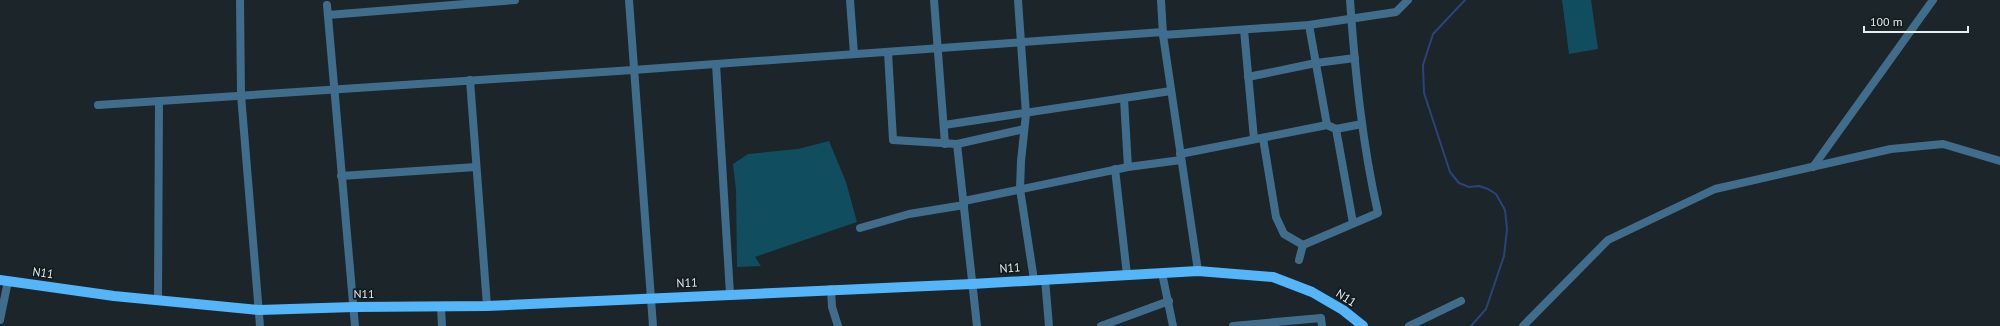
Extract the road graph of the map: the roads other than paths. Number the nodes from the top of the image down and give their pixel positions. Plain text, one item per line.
1 (240, 0) edge
2 (515, 0) edge
3 (629, 0) edge
4 (850, 0) edge
5 (934, 0) edge
6 (1018, 0) edge
7 (1161, 0) edge
8 (1350, 0) edge
9 (1408, 0) edge
10 (1933, 0) edge
11 (1401, 3) edge
12 (327, 5) dead end
13 (328, 14) junction
14 (1351, 18) junction
15 (1309, 25) junction
16 (1244, 30) junction
17 (1163, 33) junction
18 (1019, 43) junction
19 (937, 48) junction
20 (888, 52) junction
21 (854, 54) junction
22 (1355, 58) junction
23 (1316, 63) junction
24 (716, 64) junction
25 (633, 70) junction
26 (1248, 76) junction
27 (470, 80) junction
28 (334, 89) junction
29 (1171, 91) junction
30 (241, 95) junction
31 (1124, 99) junction
32 (159, 101) junction
33 (98, 105) dead end
34 (1026, 114) junction
35 (1362, 124) junction
36 (944, 125) junction
37 (1327, 125) junction
38 (1024, 129) junction
39 (1336, 129) junction
40 (1263, 138) junction
41 (1254, 139) junction
42 (945, 144) junction
43 (957, 144) junction
44 (1181, 157) junction
45 (2000, 161) edge
46 (476, 167) junction
47 (1128, 167) junction
48 (1813, 167) junction
49 (1115, 170) junction
50 (340, 176) junction
51 (1020, 189) junction
52 (964, 203) junction
53 (1353, 224) junction
54 (860, 228) dead end
55 (1303, 245) junction
56 (1300, 260) dead end
57 (1198, 271) junction
58 (1162, 273) junction
59 (1127, 275) junction
60 (1045, 279) junction
61 (1034, 280) junction
62 (4, 281) edge
63 (972, 284) junction
64 (831, 289) junction
65 (730, 294) junction
66 (651, 298) junction
67 (158, 301) junction
68 (1169, 301) junction
69 (1461, 301) dead end
70 (487, 306) junction
71 (354, 307) junction
72 (441, 307) junction
73 (260, 310) junction
74 (0, 320) edge
75 (260, 326) edge
76 (354, 326) edge
77 (442, 326) edge
78 (652, 326) edge
79 (838, 326) edge
80 (977, 326) edge
81 (1049, 326) edge
82 (1101, 326) edge
83 (1173, 326) edge
84 (1233, 326) edge
85 (1322, 326) edge
86 (1363, 326) edge
87 (1409, 326) edge
88 (1523, 326) edge

1 - 30 street
2 - 13 street
3 - 25 street
4 - 21 street
5 - 19 street
6 - 18 street
7 - 17 street
8 - 14 street
9 - 11 street
10 - 48 street
11 - 14 street
12 - 13 street
13 - 28 street
14 - 15 street
14 - 22 street
15 - 16 street
15 - 23 street
16 - 17 street
16 - 26 street
17 - 18 street
17 - 29 street
18 - 19 street
18 - 34 street
19 - 20 street
19 - 36 street
20 - 21 street
20 - 42 street
21 - 24 street
22 - 23 street
22 - 35 street
23 - 26 street
23 - 37 street
24 - 25 street
24 - 65 street
25 - 27 street
25 - 66 street
26 - 41 street
27 - 28 street
27 - 46 street
28 - 30 street
28 - 50 street
29 - 31 street
29 - 44 street
30 - 32 street
30 - 73 street
31 - 34 street
31 - 47 street
32 - 33 street
32 - 67 street
34 - 36 street
34 - 38 street
35 - 39 street
35 - 53 street
36 - 42 street
37 - 39 street
37 - 40 street
38 - 43 street
38 - 51 street
39 - 53 street
40 - 41 street
40 - 55 street
41 - 44 street
42 - 43 street
43 - 52 street
44 - 47 street
44 - 57 street
45 - 48 street
46 - 50 street
46 - 70 street
47 - 49 street
48 - 88 street
49 - 51 street
49 - 59 street
50 - 71 street
51 - 52 street
51 - 61 street
52 - 54 street
52 - 63 street
53 - 55 street
55 - 56 street
57 - 58 main road, N11
57 - 86 main road, N11
58 - 59 main road, N11
58 - 68 street
59 - 60 main road, N11
60 - 61 main road, N11
60 - 81 street
61 - 63 main road, N11
62 - 67 main road, N11
62 - 74 street
63 - 64 main road, N11
63 - 80 street
64 - 65 main road, N11
64 - 79 street
65 - 66 main road, N11
66 - 70 main road, N11
66 - 78 street
67 - 73 main road, N11
68 - 82 street
68 - 83 street
69 - 87 street
70 - 72 main road, N11
71 - 72 main road, N11
71 - 73 main road, N11
71 - 76 street
72 - 77 street
73 - 75 street
84 - 85 street

